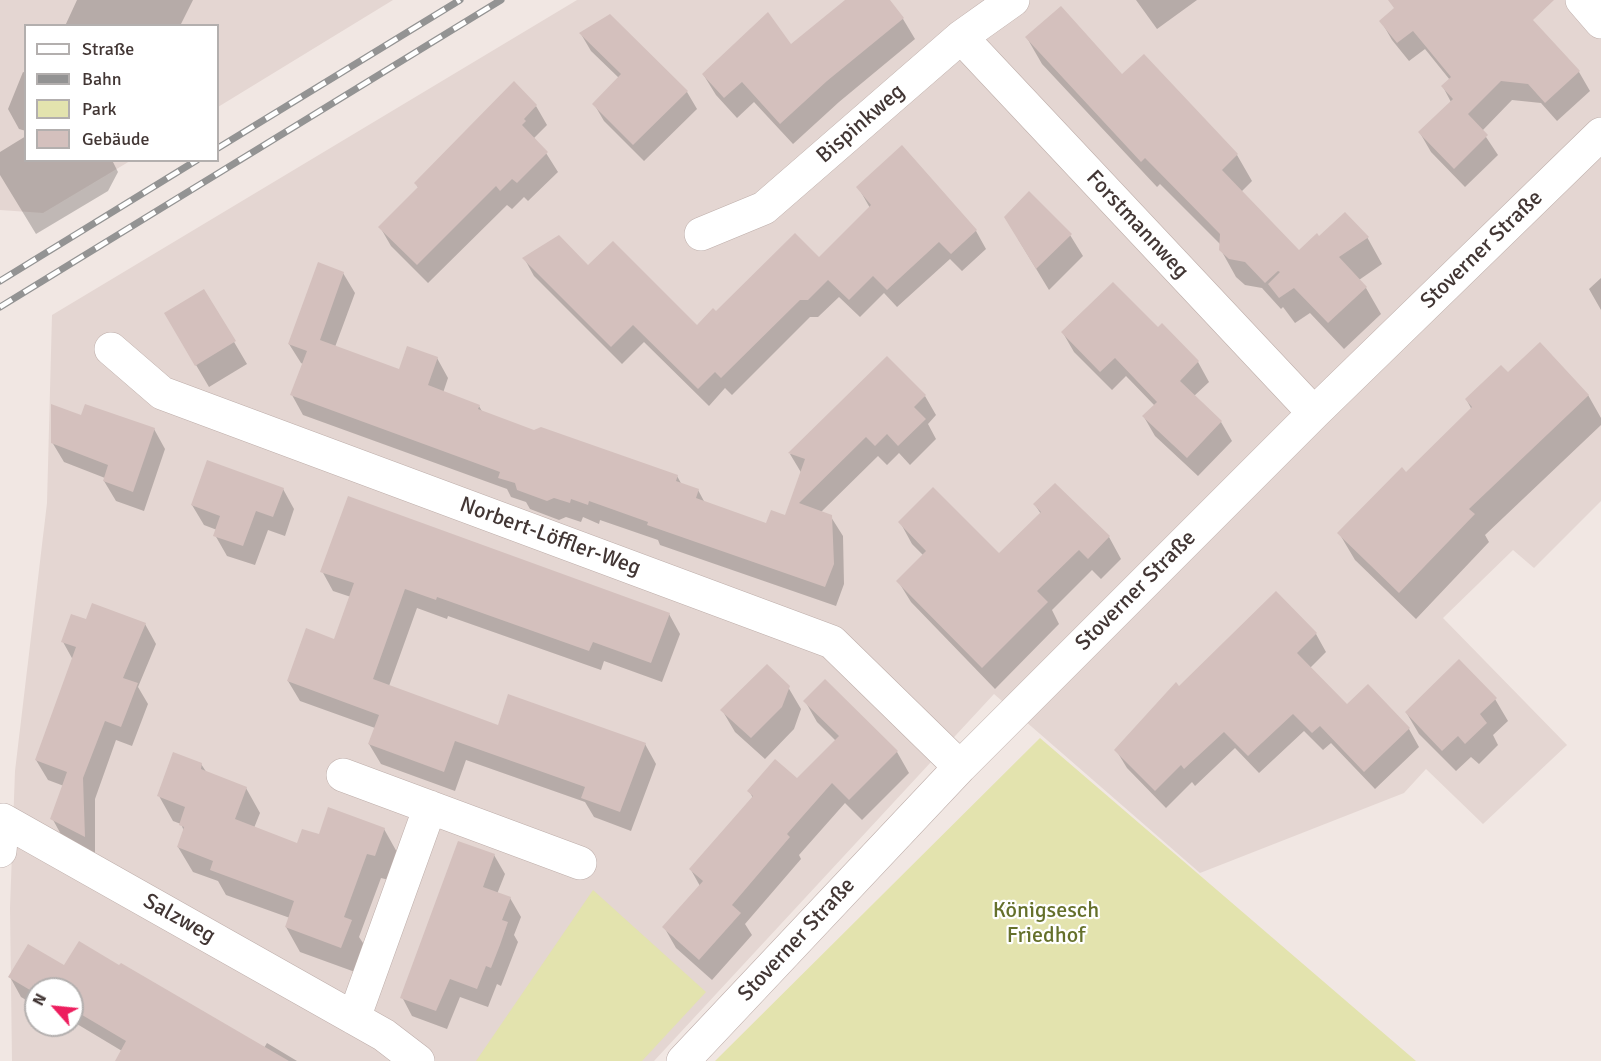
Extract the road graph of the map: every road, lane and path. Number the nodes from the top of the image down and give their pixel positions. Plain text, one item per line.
1 (1012, 0) edge
2 (1582, 0) edge
3 (1601, 22) edge
4 (961, 37) junction
5 (1601, 134) edge
6 (701, 234) dead end
7 (111, 349) dead end
8 (1314, 413) junction
9 (960, 767) junction
10 (343, 774) dead end
11 (430, 807) junction
12 (1, 835) edge
13 (580, 863) dead end
14 (354, 1018) junction
15 (418, 1061) edge
16 (683, 1061) edge

1 - 4 street, Bispinkweg
2 - 3 street
4 - 6 street, Bispinkweg
4 - 8 street, Forstmannweg
5 - 8 street, Stoverner Straße
7 - 9 street, Norbert-Löffler-Weg
8 - 9 street, Stoverner Straße
9 - 16 street, Stoverner Straße
10 - 11 street
11 - 13 street
11 - 14 street
12 - 14 street, Salzweg
14 - 15 street, Salzweg

